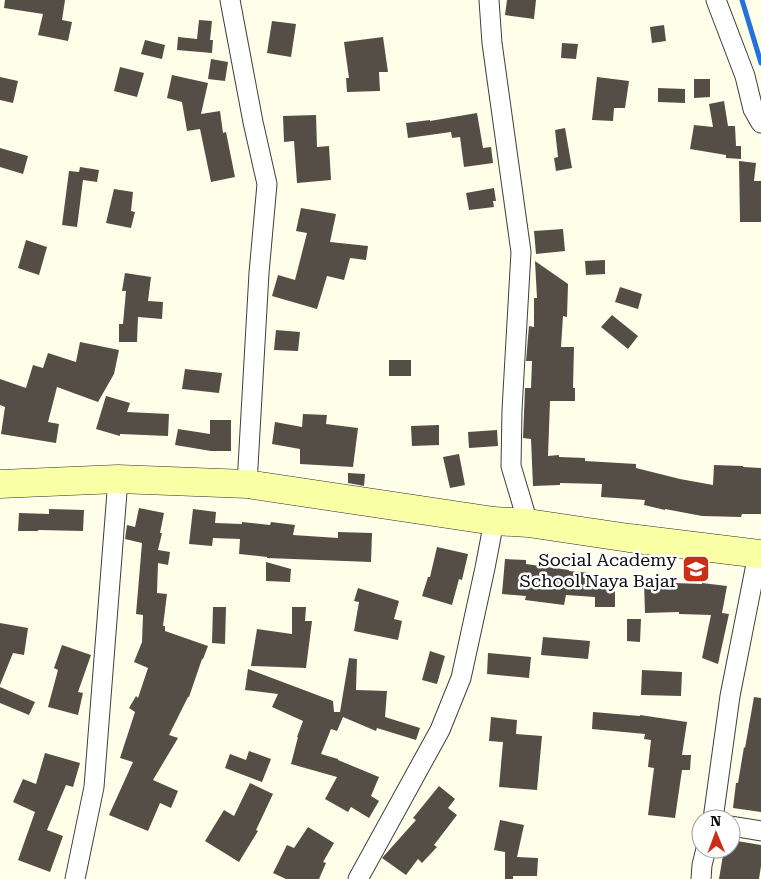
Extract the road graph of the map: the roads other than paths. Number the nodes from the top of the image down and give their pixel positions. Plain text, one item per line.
1 (230, 0) edge
2 (489, 0) edge
3 (716, 0) edge
4 (761, 122) edge
5 (118, 479) junction
6 (0, 484) edge
7 (247, 484) junction
8 (494, 521) junction
9 (528, 523) junction
10 (760, 554) edge
11 (714, 809) edge
12 (741, 828) edge
13 (761, 831) edge
14 (704, 859) edge
15 (75, 879) edge
16 (358, 879) edge
17 (701, 879) edge

1 - 7 street
2 - 9 street
3 - 4 street
5 - 6 main road
5 - 7 main road
5 - 15 street
7 - 8 main road
8 - 9 main road
8 - 16 street
9 - 10 main road
10 - 11 street
12 - 13 street
14 - 17 street

